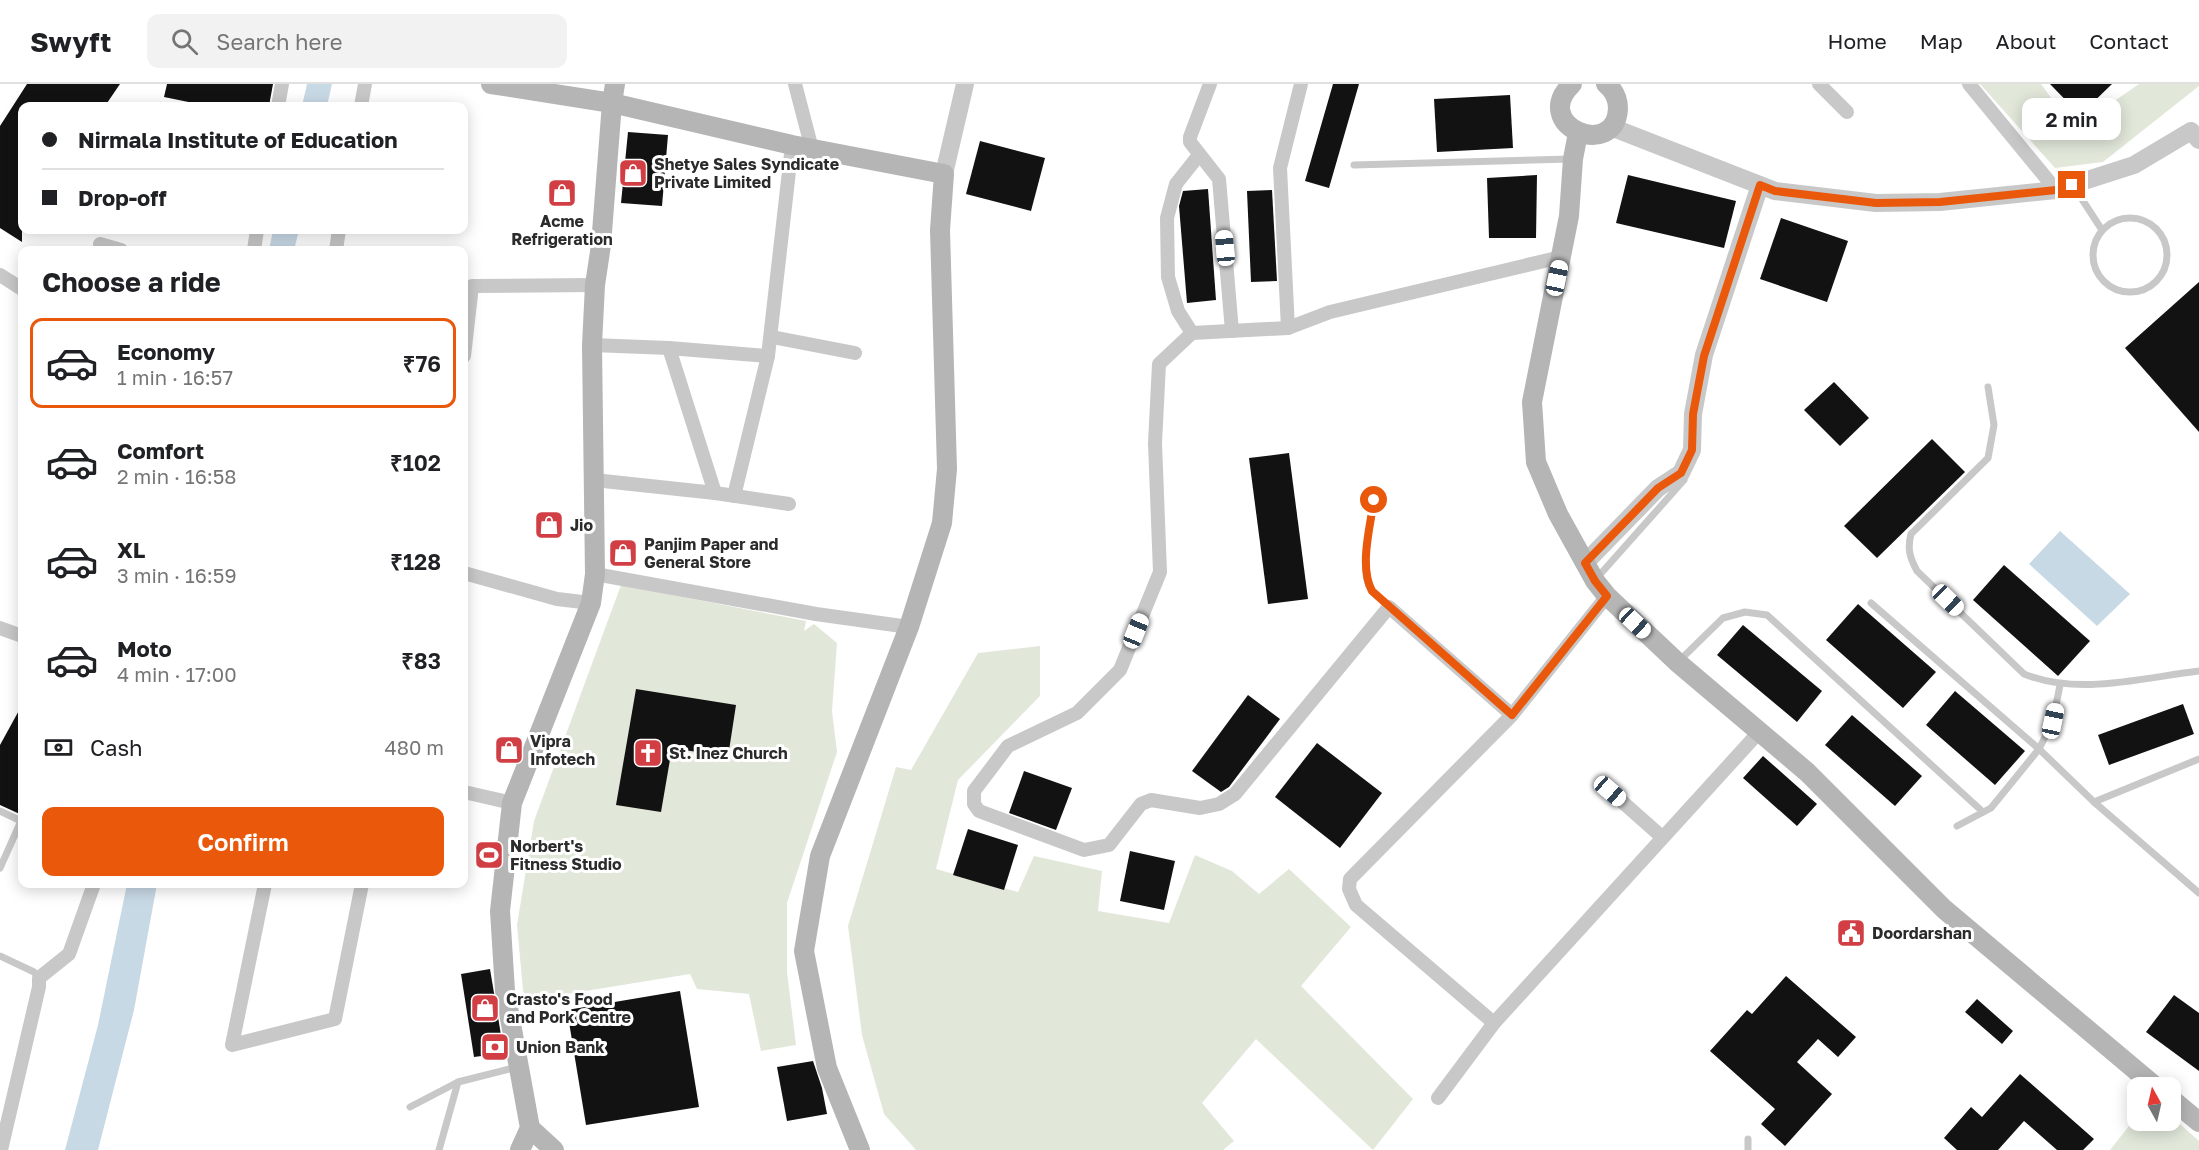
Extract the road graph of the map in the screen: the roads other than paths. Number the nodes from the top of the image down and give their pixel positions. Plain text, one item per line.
1 (282, 84) edge
2 (365, 84) edge
3 (491, 84) edge
4 (795, 84) edge
5 (965, 84) edge
6 (1210, 84) edge
7 (1301, 84) edge
8 (1572, 84) edge
9 (1819, 84) edge
10 (1969, 84) edge
11 (1609, 85) edge
12 (613, 93) edge
13 (279, 102) edge
14 (362, 102) edge
15 (1847, 112) dead end
16 (1611, 127) junction
17 (2196, 132) edge
18 (1578, 133) junction
19 (792, 145) junction
20 (812, 149) junction
21 (1199, 155) junction
22 (1573, 159) junction
23 (1354, 165) dead end
24 (944, 174) junction
25 (1760, 185) junction
26 (2064, 187) junction
27 (2103, 230) junction
28 (100, 244) dead end
29 (107, 246) edge
30 (1561, 257) junction
31 (0, 274) edge
32 (595, 285) junction
33 (18, 286) edge
34 (468, 309) edge
35 (1288, 328) junction
36 (1232, 330) junction
37 (1192, 333) junction
38 (772, 337) junction
39 (592, 345) junction
40 (669, 348) junction
41 (855, 353) dead end
42 (768, 356) junction
43 (1988, 387) dead end
44 (594, 480) junction
45 (1684, 480) dead end
46 (714, 493) junction
47 (734, 496) junction
48 (1374, 500) dead end
49 (789, 504) dead end
50 (1585, 563) junction
51 (468, 574) edge
52 (595, 574) junction
53 (1601, 589) junction
54 (591, 603) junction
55 (1871, 603) dead end
56 (1389, 606) junction
57 (909, 627) junction
58 (0, 628) edge
59 (18, 635) edge
60 (1677, 663) junction
61 (2199, 670) edge
62 (2060, 685) junction
63 (1512, 715) junction
64 (1760, 731) junction
65 (2039, 749) junction
66 (2199, 759) edge
67 (1610, 791) dead end
68 (468, 793) edge
69 (2094, 802) junction
70 (512, 803) junction
71 (0, 811) edge
72 (1983, 812) junction
73 (18, 820) edge
74 (1957, 826) dead end
75 (18, 828) edge
76 (1662, 837) junction
77 (0, 868) edge
78 (93, 888) edge
79 (264, 888) edge
80 (361, 888) edge
81 (2199, 892) edge
82 (0, 956) edge
83 (39, 978) junction
84 (1494, 1023) junction
85 (519, 1066) junction
86 (2144, 1077) edge
87 (458, 1082) junction
88 (1438, 1098) dead end
89 (410, 1107) dead end
90 (2181, 1107) edge
91 (2199, 1122) edge
92 (530, 1128) junction
93 (1748, 1139) dead end
94 (1, 1150) edge
95 (440, 1150) edge
96 (520, 1150) edge
97 (554, 1150) edge
98 (860, 1150) edge
99 (1748, 1150) edge

1 - 13 street
2 - 14 street
3 - 12 main road
4 - 20 street
5 - 24 street
6 - 21 street
7 - 35 street
8 - 18 main road
9 - 15 street
10 - 26 street
11 - 16 main road
12 - 19 main road
12 - 32 main road
16 - 18 main road
16 - 25 street
17 - 26 street
18 - 22 main road
19 - 20 main road
19 - 38 street
20 - 24 main road
21 - 36 street
21 - 37 street
22 - 23 lane
22 - 30 main road
24 - 57 main road
25 - 26 street
25 - 50 street
26 - 27 lane
27 - 27 lane
28 - 29 street
30 - 35 street
30 - 50 main road
31 - 33 street
32 - 34 street
32 - 39 main road
35 - 36 street
36 - 37 street
37 - 56 street
38 - 41 street
38 - 42 street
39 - 40 street
39 - 44 main road
40 - 42 street
40 - 46 street
42 - 47 street
43 - 62 lane
44 - 46 street
44 - 52 main road
45 - 53 lane
46 - 47 street
47 - 49 street
48 - 56 lane
50 - 53 main road
51 - 54 street
52 - 54 main road
52 - 57 street
53 - 60 main road
53 - 63 street
54 - 70 main road
55 - 65 lane
56 - 63 street
57 - 98 main road
58 - 59 street
60 - 64 main road
60 - 72 lane
61 - 62 lane
62 - 65 lane
63 - 84 street
64 - 76 street
64 - 86 main road
65 - 69 lane
65 - 72 lane
66 - 69 lane
67 - 76 street
68 - 70 street
69 - 81 lane
70 - 85 main road
71 - 73 lane
72 - 74 lane
75 - 77 lane
76 - 84 street
78 - 83 street
79 - 80 street
82 - 83 lane
83 - 94 street
84 - 88 street
85 - 87 lane
85 - 92 main road
87 - 89 lane
87 - 95 lane
90 - 91 main road
92 - 96 main road
92 - 97 main road
93 - 99 lane

